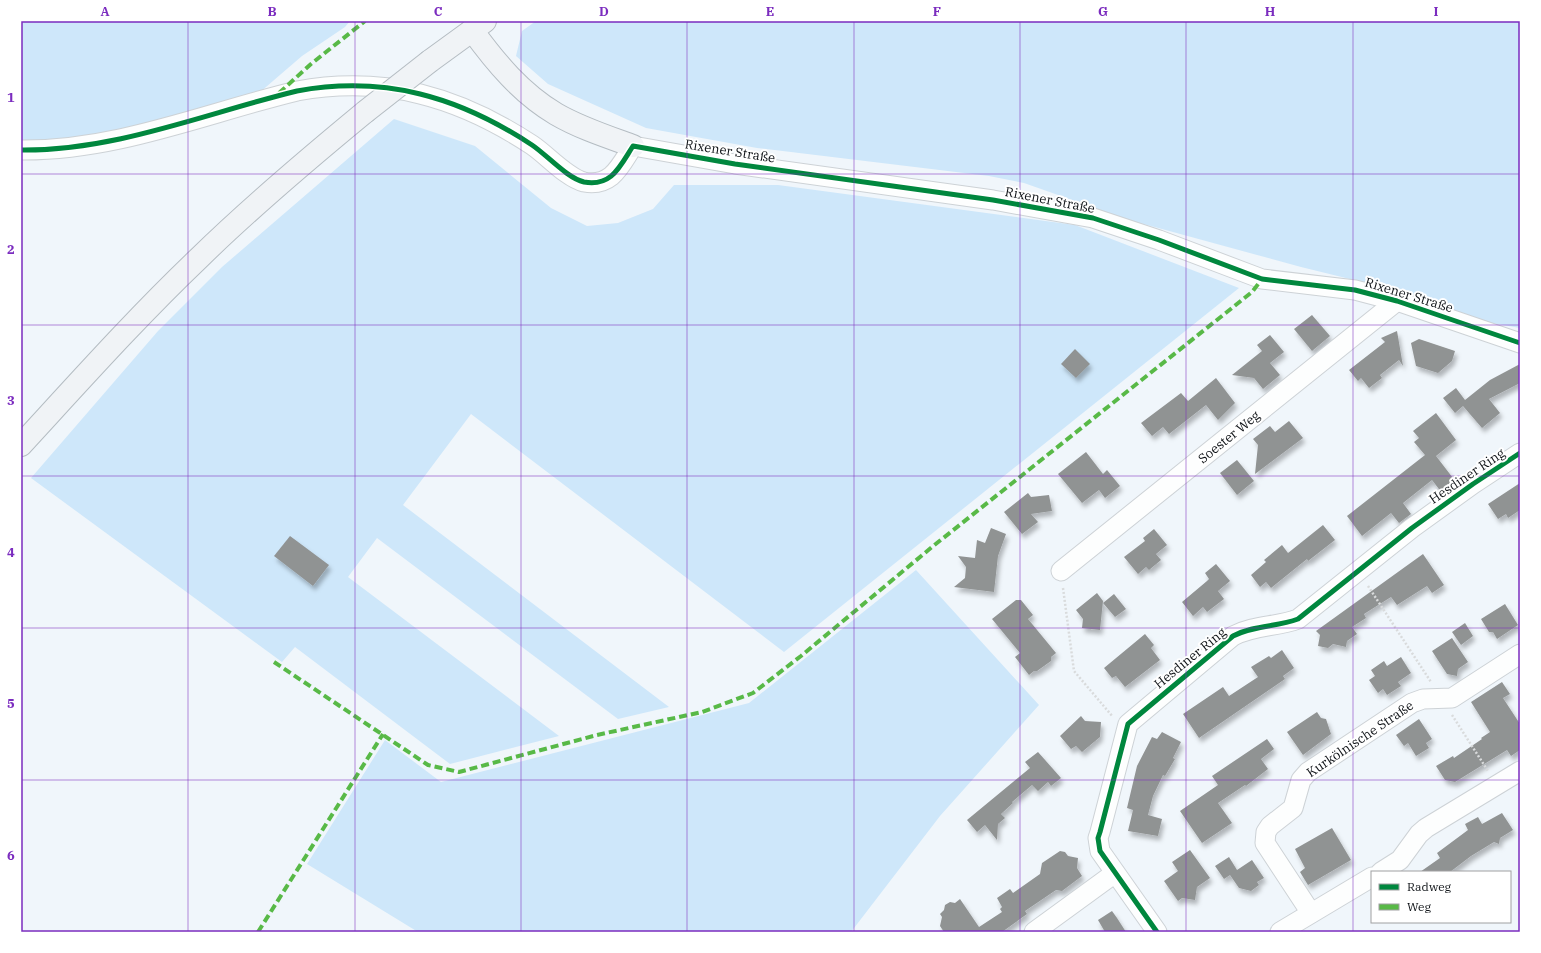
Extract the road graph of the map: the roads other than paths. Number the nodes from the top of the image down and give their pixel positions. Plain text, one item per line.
1 (478, 26) edge
2 (633, 146) junction
3 (21, 150) edge
4 (1397, 301) junction
5 (1520, 343) edge
6 (21, 445) edge
7 (1520, 453) edge
8 (1061, 571) road end
9 (1520, 654) edge
10 (1520, 771) edge
11 (1383, 871) edge
12 (1115, 873) junction
13 (1371, 878) edge
14 (1311, 913) junction
15 (1034, 932) edge
16 (1157, 932) edge
17 (1280, 932) edge

1 - 2 main road
1 - 6 main road, bridge
2 - 3 street
2 - 4 street, Rixener Straße
4 - 5 street, Rixener Straße
4 - 8 street, Soester Weg
7 - 12 street, Hesdiner Ring
9 - 14 street, Kurkölnische Straße
10 - 11 street
12 - 15 street
12 - 16 street, Hesdiner Ring
13 - 14 street
14 - 17 street

